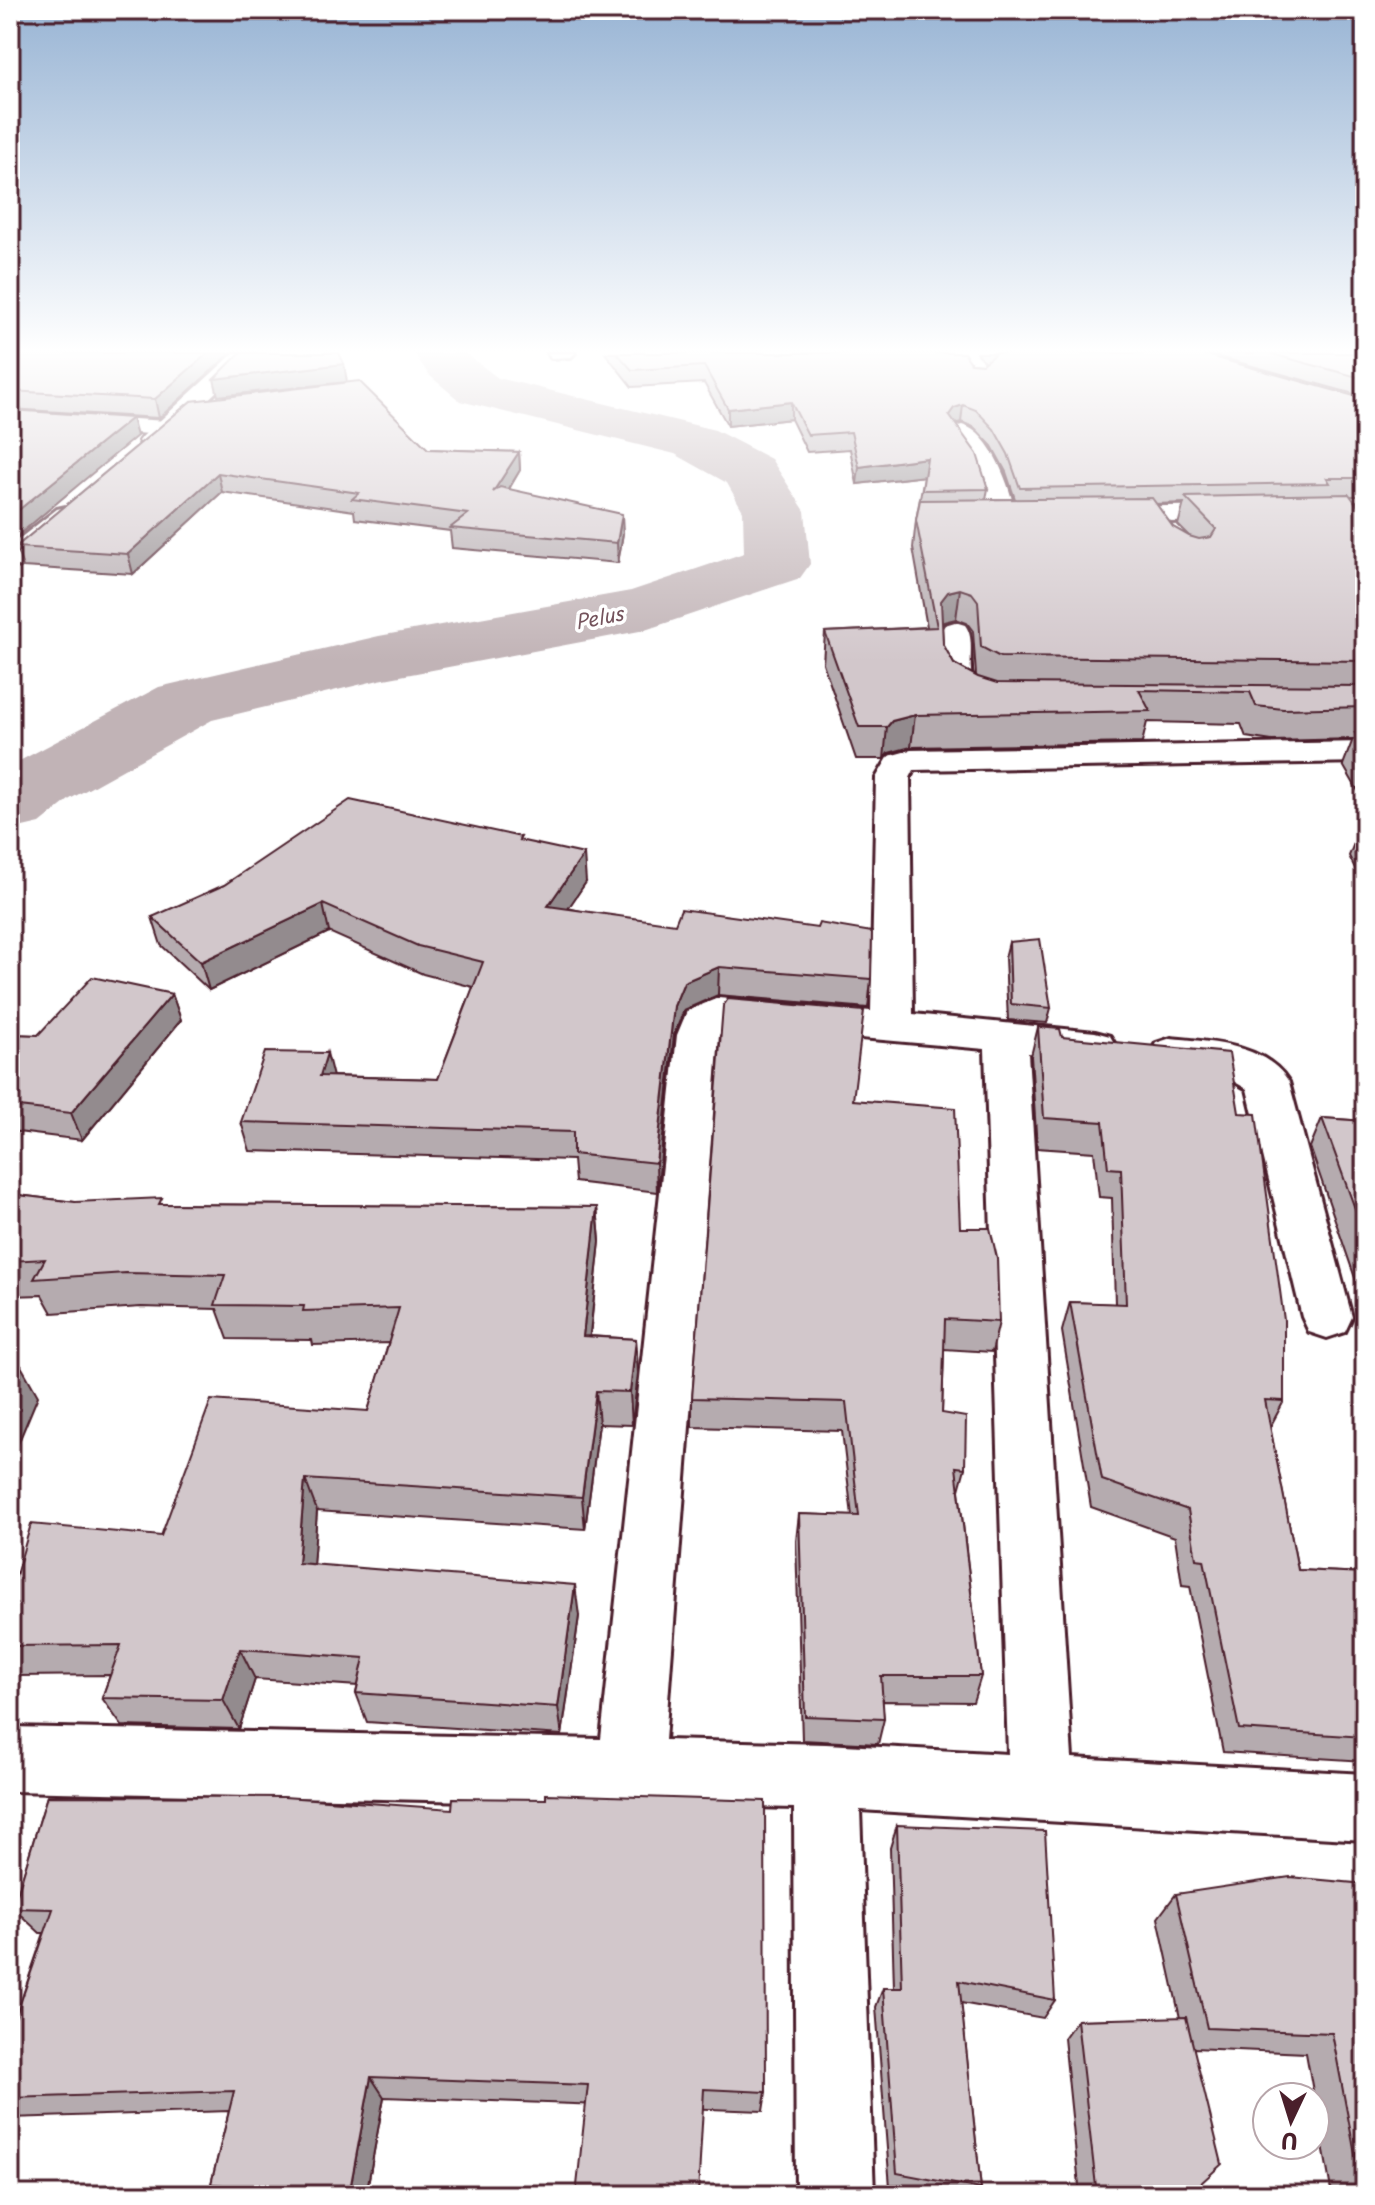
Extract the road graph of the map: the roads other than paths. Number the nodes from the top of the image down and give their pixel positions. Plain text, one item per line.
1 (133, 456) edge
2 (982, 456) edge
3 (131, 458) edge
4 (85, 498) edge
5 (1365, 511) edge
6 (1003, 515) junction
7 (1033, 515) edge
8 (1079, 515) edge
9 (1156, 515) junction
10 (974, 516) edge
11 (1171, 541) edge
12 (10, 560) edge
13 (955, 631) dead end
14 (1023, 700) edge
15 (1365, 752) edge
16 (892, 1026) junction
17 (1006, 1037) junction
18 (1327, 1317) dead end
19 (10, 1759) edge
20 (630, 1772) junction
21 (826, 1776) junction
22 (1042, 1789) junction
23 (1365, 1807) edge
24 (835, 2195) edge

1 - 3 street
2 - 6 street
4 - 12 street
5 - 9 street
6 - 7 street
6 - 10 street
8 - 9 street
9 - 11 street
13 - 14 street
15 - 16 street
16 - 17 street
16 - 20 street
17 - 18 street
17 - 22 street
19 - 20 street
20 - 21 street
21 - 22 street
21 - 24 street
22 - 23 street

